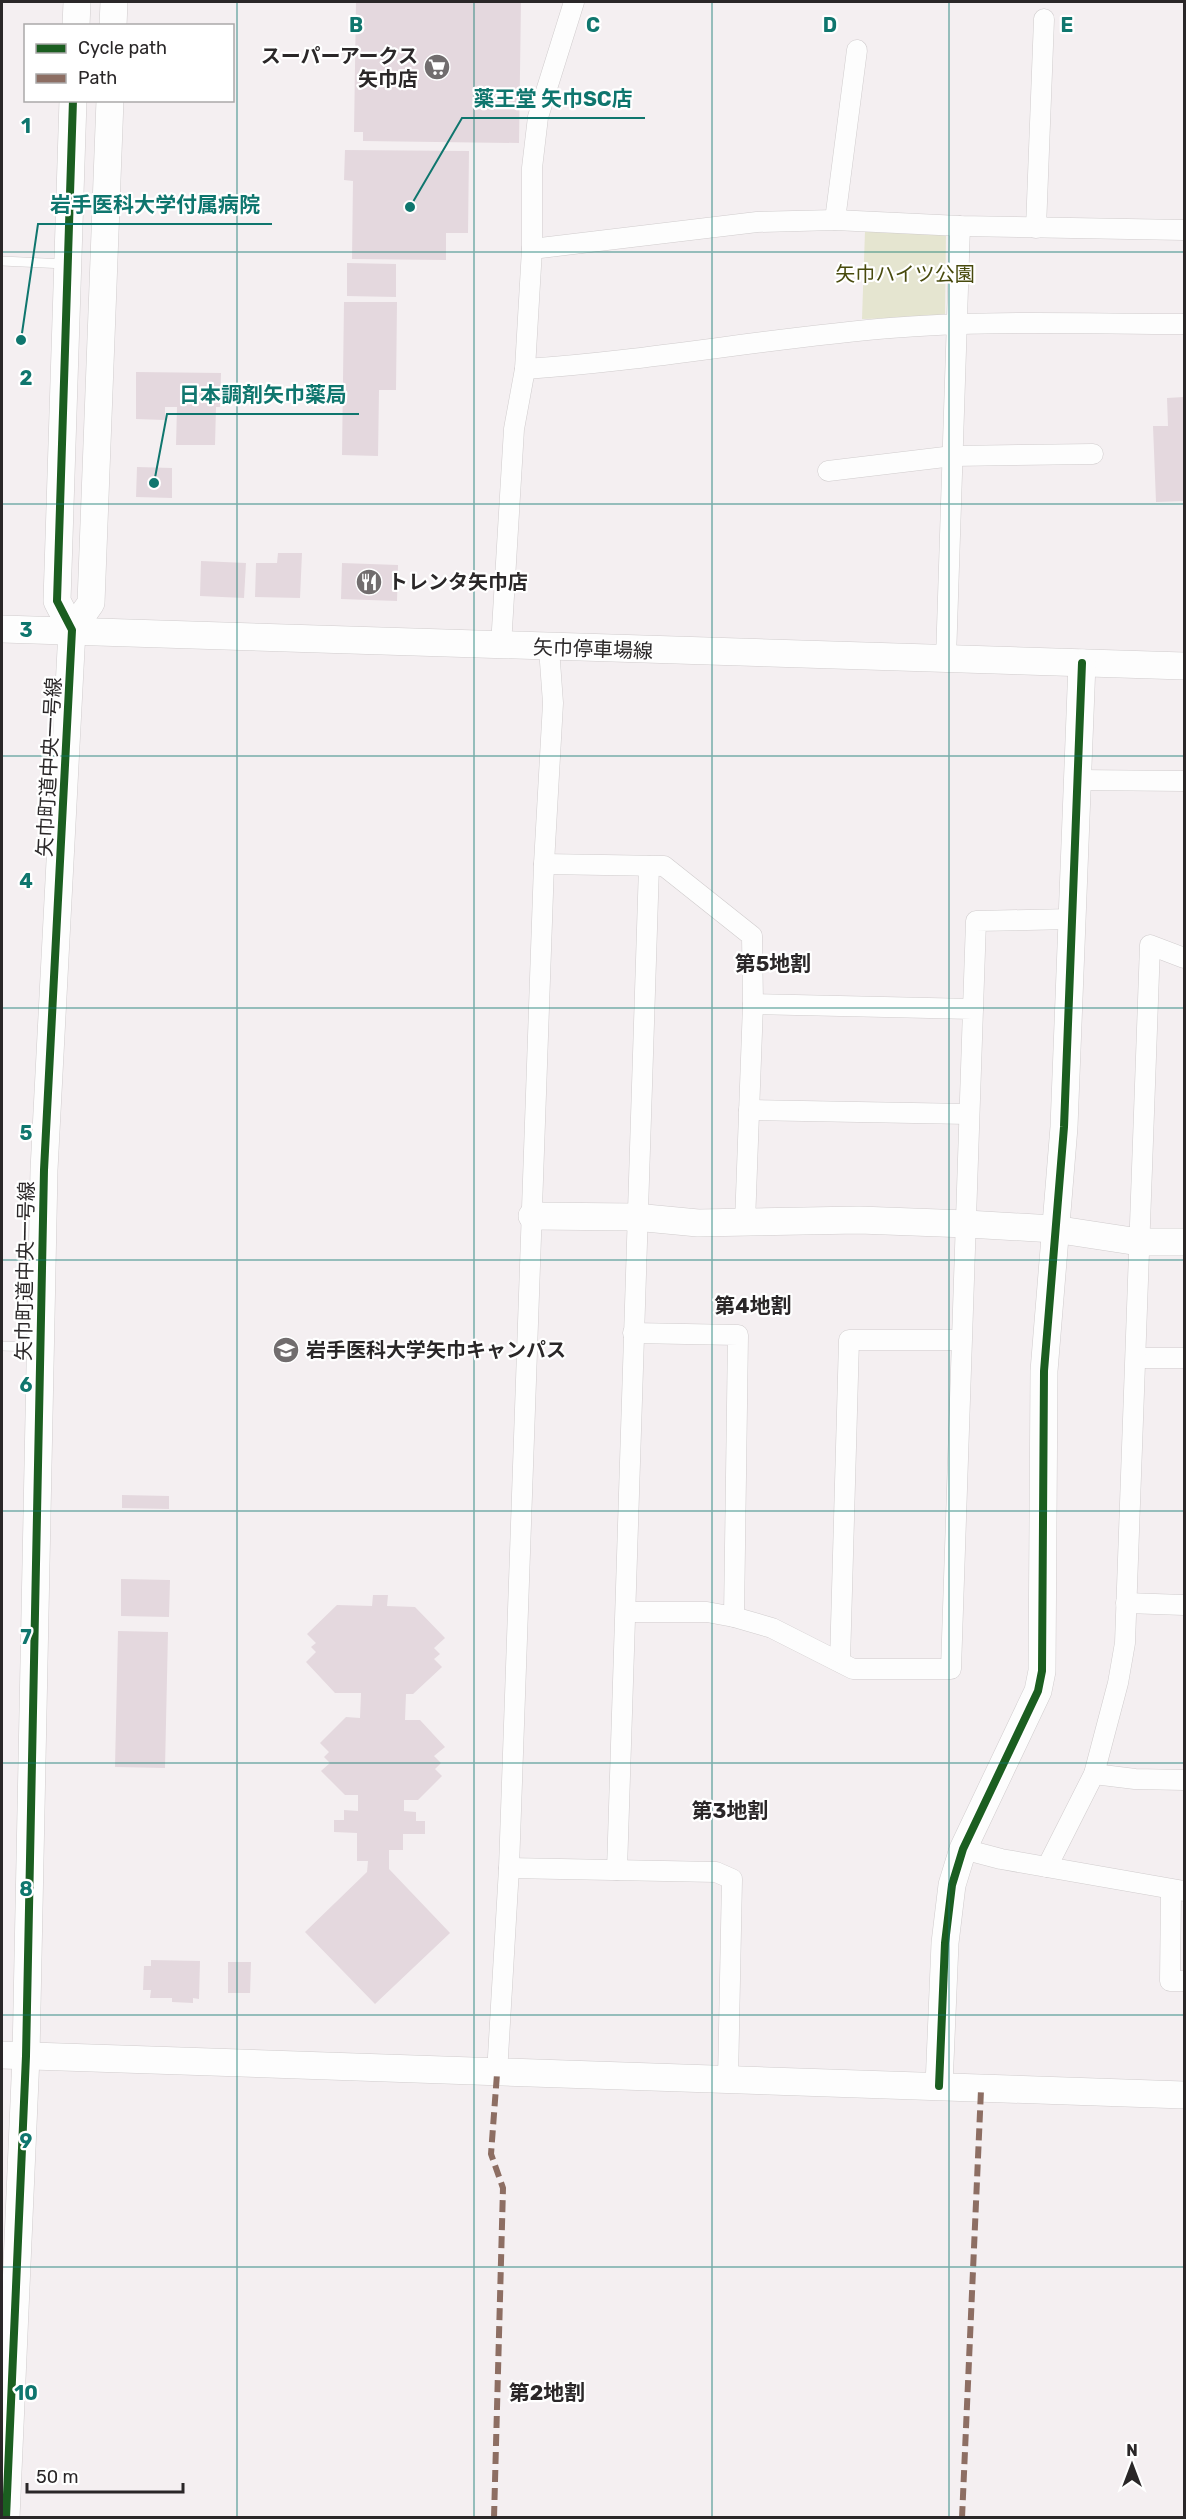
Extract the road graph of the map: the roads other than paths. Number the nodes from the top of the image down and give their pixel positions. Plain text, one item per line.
1 (77, 2) edge
2 (114, 2) edge
3 (574, 2) edge
4 (1044, 19) dead end
5 (76, 24) edge
6 (113, 24) edge
7 (857, 50) dead end
8 (74, 102) edge
9 (110, 102) edge
10 (835, 220) junction
11 (960, 226) junction
12 (1036, 228) junction
13 (1185, 230) edge
14 (532, 249) junction
15 (2, 261) edge
16 (67, 264) junction
17 (957, 324) junction
18 (1185, 324) edge
19 (525, 369) junction
20 (1093, 454) dead end
21 (953, 456) junction
22 (828, 471) dead end
23 (2, 629) edge
24 (72, 630) junction
25 (501, 646) junction
26 (549, 648) junction
27 (946, 658) junction
28 (1082, 663) junction
29 (1185, 666) edge
30 (1078, 780) junction
31 (1185, 781) edge
32 (544, 864) junction
33 (648, 866) junction
34 (1072, 919) junction
35 (1185, 958) edge
36 (753, 1004) junction
37 (973, 1009) junction
38 (749, 1110) junction
39 (968, 1114) junction
40 (532, 1216) junction
41 (635, 1217) junction
42 (745, 1223) junction
43 (967, 1224) junction
44 (1054, 1229) junction
45 (1139, 1242) junction
46 (1185, 1242) edge
47 (633, 1333) junction
48 (961, 1340) junction
49 (2, 1346) edge
50 (40, 1347) junction
51 (1136, 1358) junction
52 (1185, 1358) edge
53 (1126, 1603) junction
54 (1185, 1605) edge
55 (627, 1612) junction
56 (734, 1617) junction
57 (840, 1662) junction
58 (1094, 1774) junction
59 (1185, 1780) edge
60 (963, 1849) junction
61 (1047, 1867) junction
62 (509, 1868) junction
63 (617, 1870) junction
64 (1178, 1891) edge
65 (1185, 1981) edge
66 (14, 2056) edge
67 (497, 2074) junction
68 (728, 2080) junction
69 (939, 2086) junction
70 (1185, 2096) edge
71 (6, 2517) edge

1 - 5 street
2 - 6 street
3 - 14 street
4 - 12 street
7 - 10 street
8 - 16 street
9 - 24 street
10 - 11 street
10 - 14 street
11 - 12 street
11 - 17 street
12 - 13 street
14 - 19 street
15 - 16 lane
16 - 24 street
17 - 18 street
17 - 19 street
17 - 21 street
19 - 25 street
20 - 21 street
21 - 22 street
21 - 27 street
23 - 24 street, 矢巾停車場線
24 - 25 street, 矢巾停車場線
24 - 50 street, 矢巾町道中央一号線
25 - 26 street, 矢巾停車場線
26 - 27 street, 矢巾停車場線
26 - 32 street
27 - 28 street, 矢巾停車場線
28 - 29 street, 矢巾停車場線
28 - 30 street
30 - 31 street
30 - 34 street
32 - 33 street
32 - 40 street
33 - 36 street
33 - 41 street
34 - 37 street
34 - 44 street
35 - 45 street
36 - 37 street
36 - 38 street
37 - 39 street
38 - 39 street
38 - 42 street
39 - 43 street
40 - 41 street
40 - 62 street
41 - 42 street
41 - 47 street
42 - 43 street
43 - 44 street
43 - 48 street
44 - 45 street
44 - 60 street
45 - 46 street
45 - 51 street
47 - 55 street
47 - 56 street
48 - 57 street
48 - 57 street
49 - 50 lane
50 - 66 street, 矢巾町道中央一号線
51 - 52 street
51 - 53 street
53 - 54 street
53 - 58 street
55 - 56 street
55 - 63 street
56 - 57 street
58 - 59 street
58 - 61 street
60 - 61 street
60 - 69 street
61 - 64 street
62 - 63 street
62 - 67 street
63 - 68 street
64 - 65 street
66 - 67 street
66 - 71 street, 矢巾町道中央一号線
67 - 68 street
68 - 69 street
69 - 70 street

